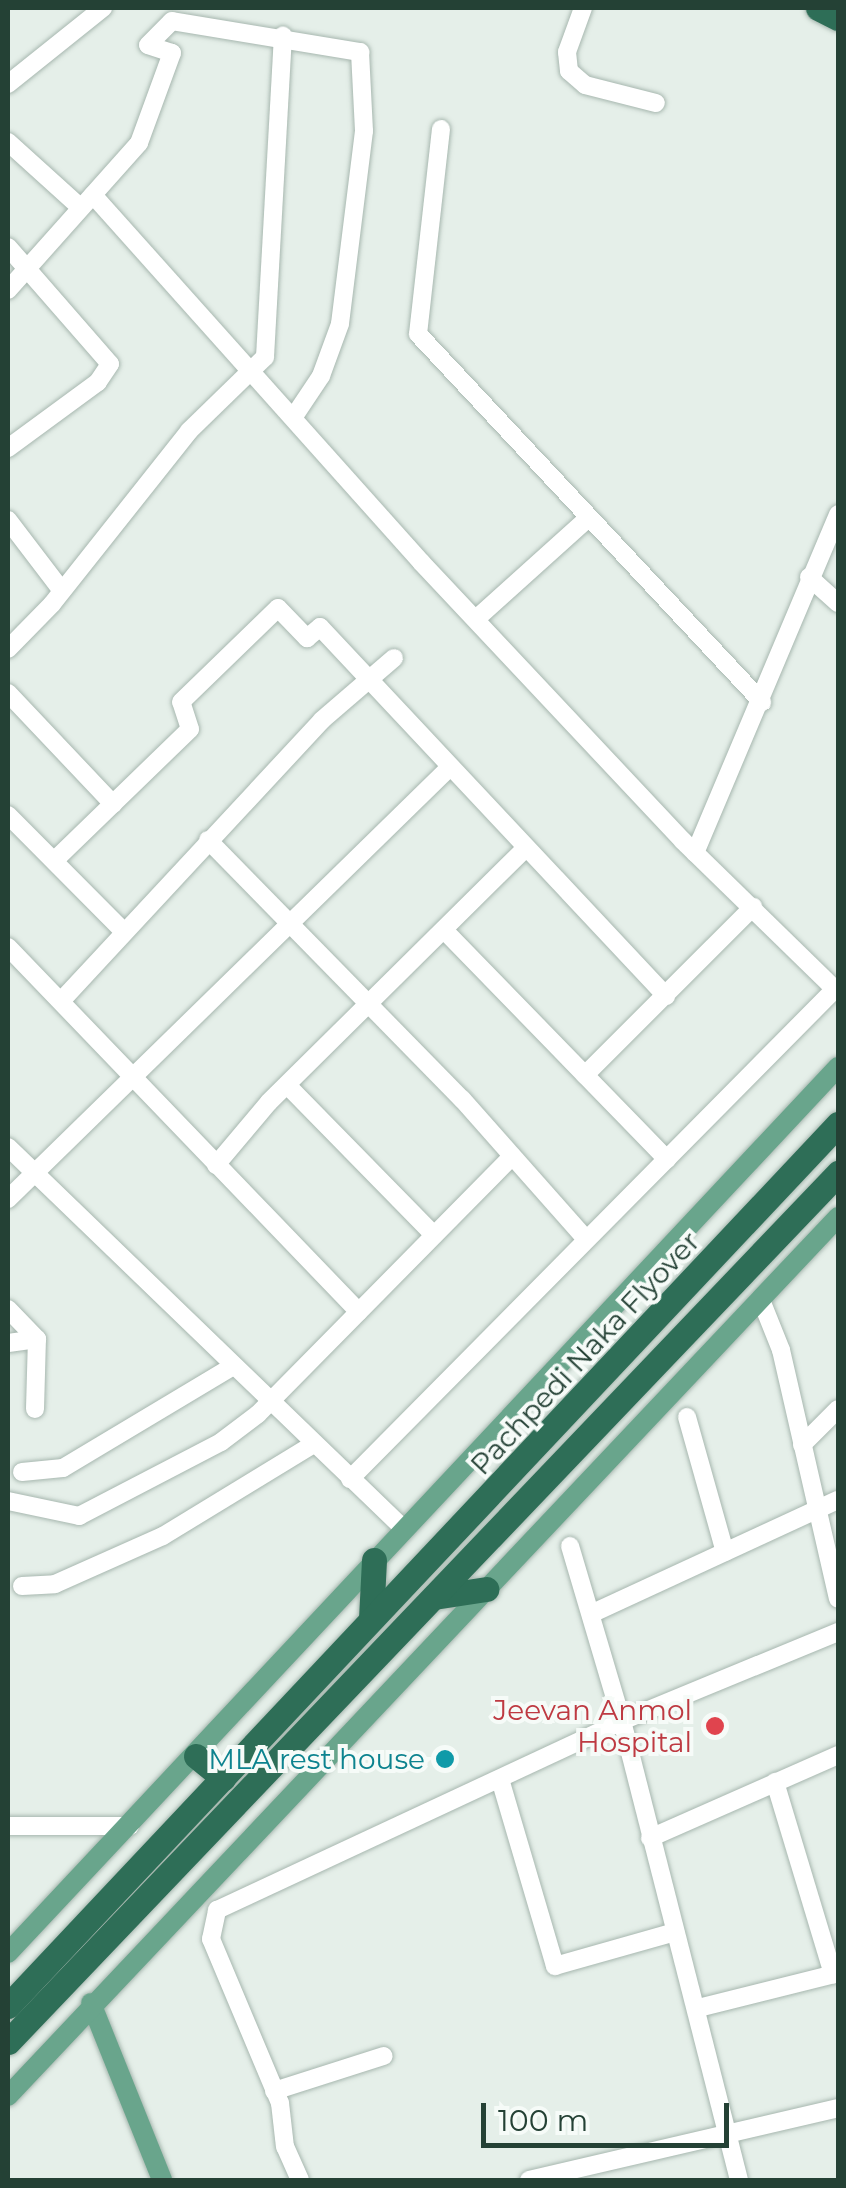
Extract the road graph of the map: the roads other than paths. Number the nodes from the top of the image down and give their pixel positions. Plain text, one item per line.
1 (103, 8) edge
2 (583, 8) edge
3 (818, 8) edge
4 (838, 18) edge
5 (283, 36) junction
6 (8, 84) edge
7 (656, 104) dead end
8 (441, 129) dead end
9 (8, 142) edge
10 (87, 202) junction
11 (8, 246) edge
12 (25, 270) junction
13 (8, 290) edge
14 (253, 375) junction
15 (293, 418) junction
16 (8, 448) edge
17 (838, 514) edge
18 (588, 518) junction
19 (8, 520) edge
20 (809, 577) junction
21 (62, 591) junction
22 (838, 603) edge
23 (476, 619) junction
24 (8, 649) edge
25 (394, 658) dead end
26 (368, 681) junction
27 (8, 694) edge
28 (762, 702) junction
29 (448, 768) junction
30 (113, 804) junction
31 (8, 815) edge
32 (208, 840) junction
33 (524, 848) junction
34 (695, 852) junction
35 (57, 858) junction
36 (752, 907) junction
37 (288, 921) junction
38 (444, 930) junction
39 (123, 931) junction
40 (8, 947) edge
41 (837, 990) edge
42 (666, 996) junction
43 (62, 1000) junction
44 (368, 1009) junction
45 (838, 1067) edge
46 (585, 1076) junction
47 (133, 1078) junction
48 (287, 1085) junction
49 (838, 1124) edge
50 (8, 1147) edge
51 (512, 1156) junction
52 (667, 1158) junction
53 (216, 1165) junction
54 (32, 1172) junction
55 (838, 1173) edge
56 (8, 1199) edge
57 (838, 1217) edge
58 (434, 1235) junction
59 (586, 1240) junction
60 (761, 1300) junction
61 (8, 1308) edge
62 (359, 1312) junction
63 (37, 1338) junction
64 (8, 1343) edge
65 (232, 1367) junction
66 (268, 1403) junction
67 (35, 1409) dead end
68 (838, 1410) edge
69 (687, 1417) dead end
70 (312, 1445) junction
71 (802, 1445) junction
72 (22, 1472) dead end
73 (350, 1479) junction
74 (838, 1500) edge
75 (8, 1501) edge
76 (815, 1511) junction
77 (404, 1528) junction
78 (570, 1546) dead end
79 (725, 1552) junction
80 (374, 1560) junction
81 (22, 1586) dead end
82 (486, 1588) junction
83 (434, 1597) junction
84 (838, 1598) edge
85 (593, 1613) junction
86 (371, 1619) junction
87 (838, 1632) edge
88 (622, 1720) junction
89 (838, 1755) edge
90 (196, 1756) junction
91 (224, 1778) junction
92 (500, 1779) junction
93 (775, 1782) junction
94 (8, 1826) edge
95 (130, 1826) junction
96 (650, 1838) junction
97 (675, 1932) junction
98 (8, 1953) edge
99 (836, 1974) edge
100 (91, 2003) junction
101 (8, 2006) edge
102 (698, 2008) junction
103 (8, 2042) edge
104 (384, 2056) dead end
105 (274, 2091) junction
106 (8, 2096) edge
107 (838, 2108) edge
108 (722, 2136) junction
109 (608, 2171) edge
110 (162, 2180) edge
111 (300, 2180) edge
112 (529, 2180) edge
113 (738, 2180) edge

1 - 6 street
2 - 7 street
3 - 4 highway
5 - 10 street
5 - 14 street
5 - 15 street
8 - 18 street
9 - 10 street
10 - 12 street
10 - 14 street
11 - 12 street
12 - 13 street
12 - 16 street
14 - 15 street
14 - 21 street
15 - 23 street
17 - 20 street
18 - 23 street
18 - 28 street
19 - 21 street
20 - 22 street
20 - 28 street
21 - 24 street
23 - 34 street
25 - 26 street
26 - 29 street
26 - 30 street
26 - 32 street
27 - 30 street
28 - 34 street
29 - 33 street
29 - 37 street
30 - 35 street
31 - 35 street
32 - 37 street
32 - 39 street
33 - 38 street
33 - 42 street
34 - 36 street
35 - 39 street
36 - 41 street
36 - 42 street
37 - 44 street
37 - 47 street
38 - 44 street
38 - 46 street
39 - 43 street
40 - 43 street
41 - 52 street
42 - 46 street
43 - 47 street
44 - 48 street
44 - 51 street
45 - 77 main road
46 - 52 street
47 - 53 street
47 - 54 street
48 - 53 street
48 - 58 street
49 - 86 highway, Pachpedi Naka Flyover
50 - 54 street
51 - 58 street
51 - 59 street
52 - 59 street
53 - 62 street
54 - 56 street
54 - 65 street
55 - 83 highway, Pachpedi Naka Flyover
57 - 60 main road
58 - 62 street
59 - 73 street
60 - 71 street
60 - 82 main road
61 - 63 street
62 - 66 street
63 - 64 street
63 - 67 street
65 - 66 street
65 - 72 street
66 - 70 street
66 - 75 street
68 - 71 street
69 - 79 street
70 - 73 street
70 - 81 street
71 - 76 street
73 - 77 street
74 - 76 street
76 - 79 street
76 - 84 street
77 - 80 main road
78 - 85 street
79 - 85 street
80 - 86 highway
80 - 90 main road
82 - 83 highway
82 - 100 main road
83 - 103 highway, Pachpedi Naka Flyover
85 - 88 street
86 - 91 highway, Pachpedi Naka Flyover
87 - 88 street
88 - 92 street
88 - 96 street
89 - 93 street
90 - 91 highway
90 - 95 main road
91 - 101 highway, Pachpedi Naka Flyover
92 - 97 street
92 - 105 street
93 - 96 street
93 - 99 street
94 - 95 street
95 - 98 main road
96 - 97 street
97 - 102 street
99 - 102 street
100 - 106 main road
100 - 110 main road
102 - 108 street
104 - 105 street
105 - 111 street
107 - 108 street
108 - 109 street
108 - 113 street
109 - 112 street

